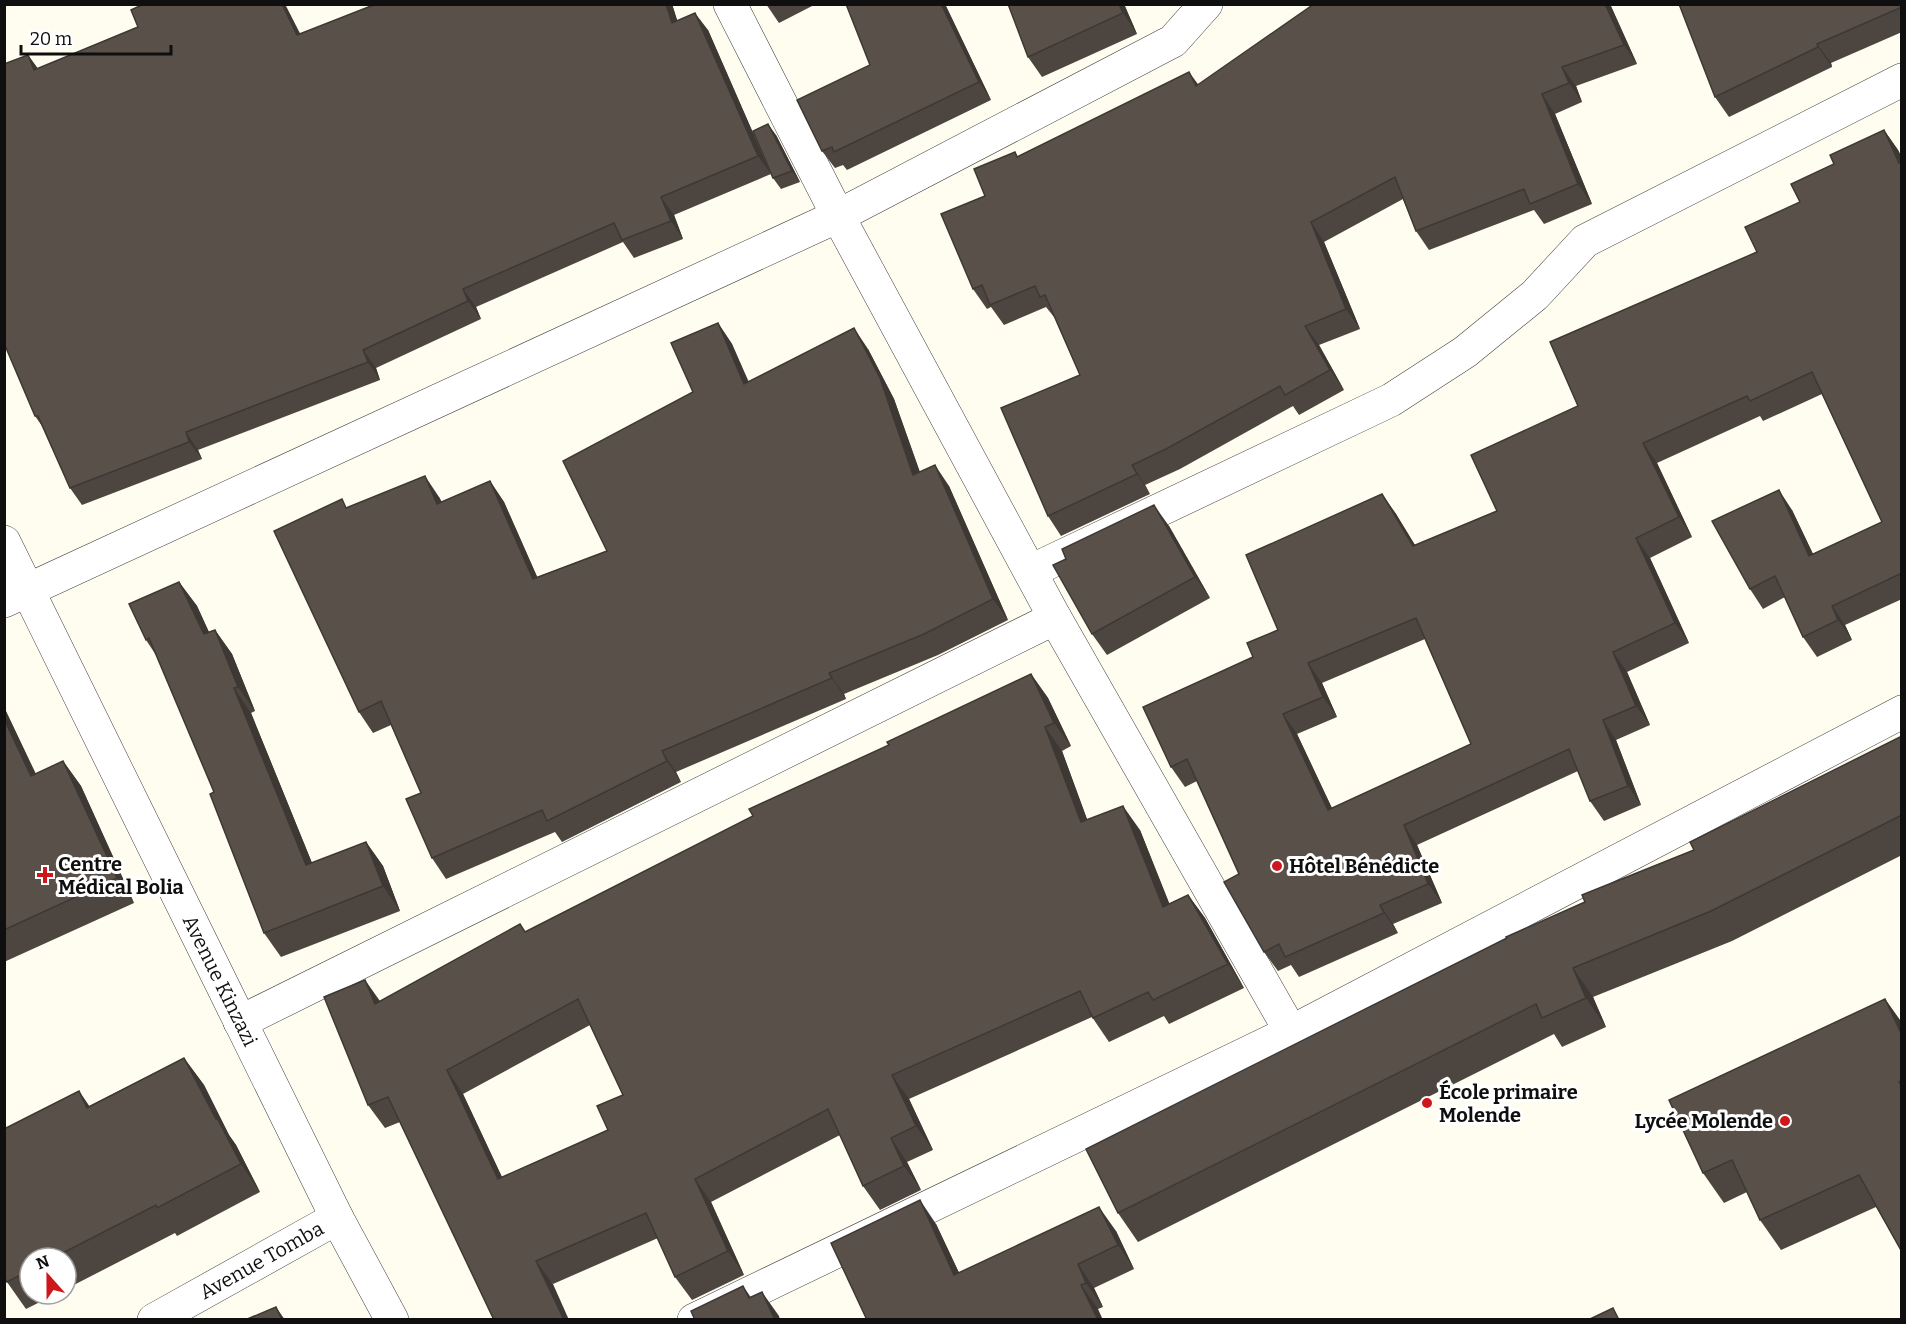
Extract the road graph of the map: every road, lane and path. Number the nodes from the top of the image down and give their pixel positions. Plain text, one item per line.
1 (730, 4) edge
2 (1206, 4) edge
3 (1902, 80) edge
4 (838, 216) junction
5 (4, 542) edge
6 (1031, 571) junction
7 (17, 595) edge
8 (1055, 618) junction
9 (1902, 712) edge
10 (240, 1022) junction
11 (1291, 1032) junction
12 (337, 1218) junction
13 (154, 1320) edge
14 (392, 1320) edge
15 (694, 1320) edge

1 - 4 street
2 - 4 street
3 - 6 street
4 - 6 street
4 - 7 street
5 - 7 street, Avenue Kinzazi
6 - 8 street
7 - 10 street, Avenue Kinzazi
8 - 10 street
8 - 11 street
9 - 11 street
10 - 12 street, Avenue Kinzazi
11 - 15 street
12 - 13 street, Avenue Tomba
12 - 14 street, Avenue Kinzazi

